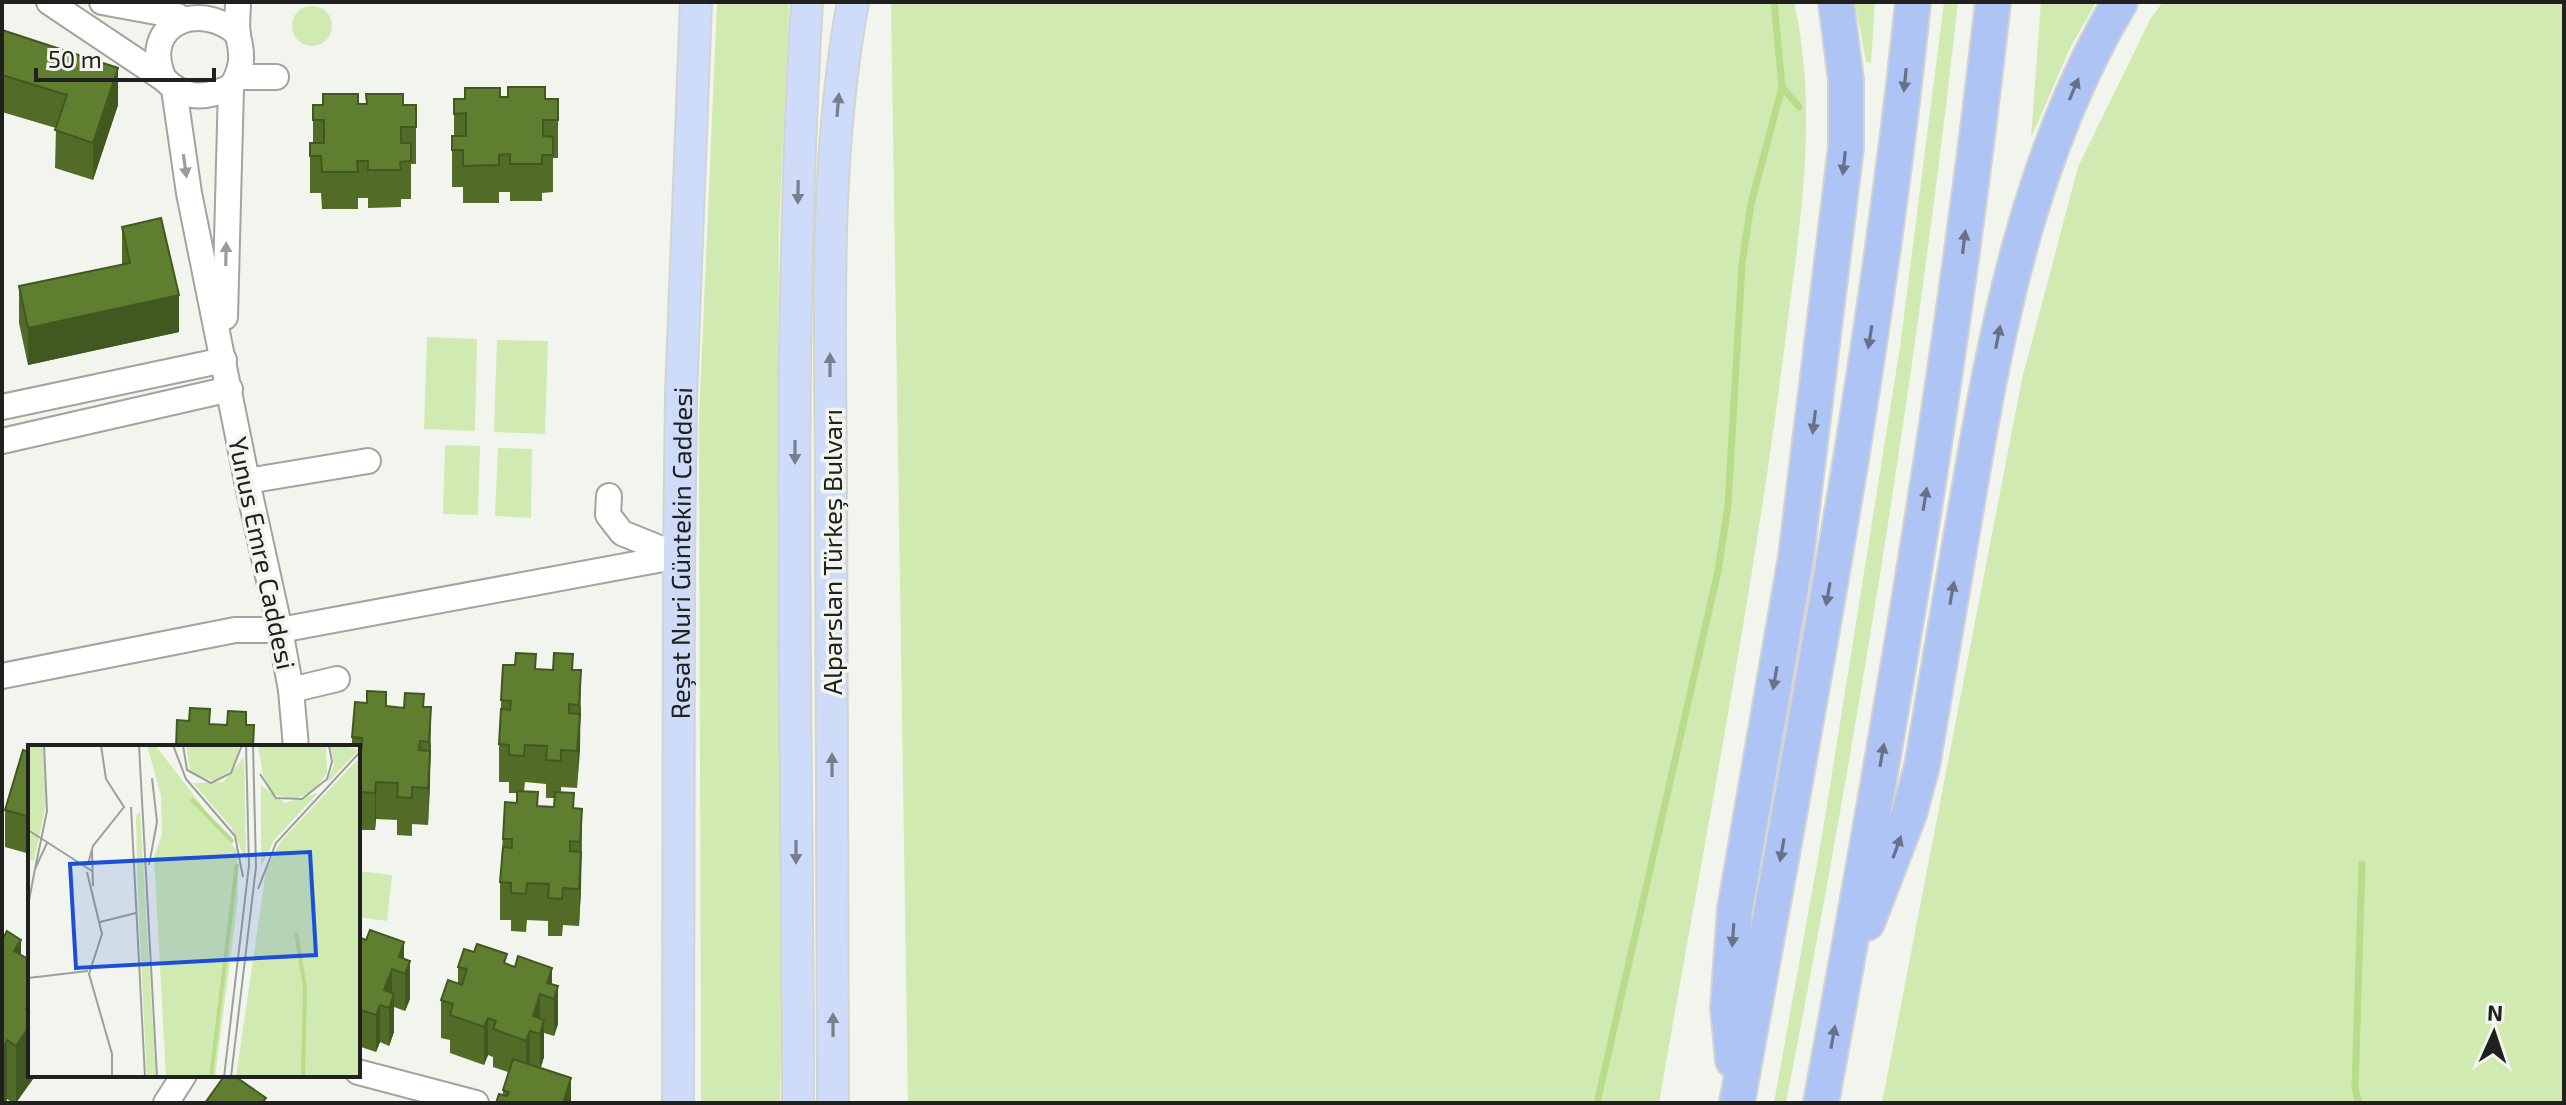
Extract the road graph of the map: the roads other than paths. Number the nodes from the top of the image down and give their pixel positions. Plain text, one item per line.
1 (49, 2) edge
2 (102, 2) edge
3 (238, 2) edge
4 (696, 2) edge
5 (807, 2) edge
6 (853, 2) edge
7 (1836, 2) edge
8 (1913, 2) edge
9 (1993, 2) edge
10 (2120, 2) edge
11 (187, 10) edge
12 (238, 34) junction
13 (276, 77) dead end
14 (234, 82) junction
15 (169, 84) junction
16 (224, 360) junction
17 (230, 389) junction
18 (2, 407) edge
19 (2, 441) edge
20 (368, 461) dead end
21 (247, 481) junction
22 (609, 496) dead end
23 (679, 556) junction
24 (280, 630) junction
25 (2, 676) edge
26 (337, 679) dead end
27 (291, 690) junction
28 (296, 745) edge
29 (1845, 970) junction
30 (360, 1073) edge
31 (183, 1077) edge
32 (166, 1103) edge
33 (476, 1103) edge
34 (678, 1103) edge
35 (798, 1103) edge
36 (833, 1103) edge
37 (1737, 1103) edge
38 (1821, 1103) edge

1 - 15 street
2 - 11 street
3 - 12 street, Yunus Emre Caddesi
4 - 23 main road, Reşat Nuri Güntekin Caddesi
5 -> 35 main road, Alparslan Türkeş Bulvarı
36 -> 6 main road, Alparslan Türkeş Bulvarı
7 -> 37 highway
8 -> 37 highway
29 -> 9 highway
29 -> 10 highway
11 - 12 street
11 - 15 street, Yunus Emre Caddesi
12 - 14 street, Yunus Emre Caddesi
13 - 14 street
14 - 15 street
16 -> 14 street, Yunus Emre Caddesi
15 -> 16 street, Yunus Emre Caddesi
16 - 17 street, Yunus Emre Caddesi
16 - 18 street
17 - 19 street
17 - 21 street, Yunus Emre Caddesi
20 - 21 street
21 - 24 street, Yunus Emre Caddesi
22 - 23 street
23 - 24 street
23 - 34 main road, Reşat Nuri Güntekin Caddesi
24 - 25 street
24 - 27 street, Yunus Emre Caddesi
26 - 27 street
27 - 28 street, Yunus Emre Caddesi
38 -> 29 highway
30 - 33 street
31 - 32 street

